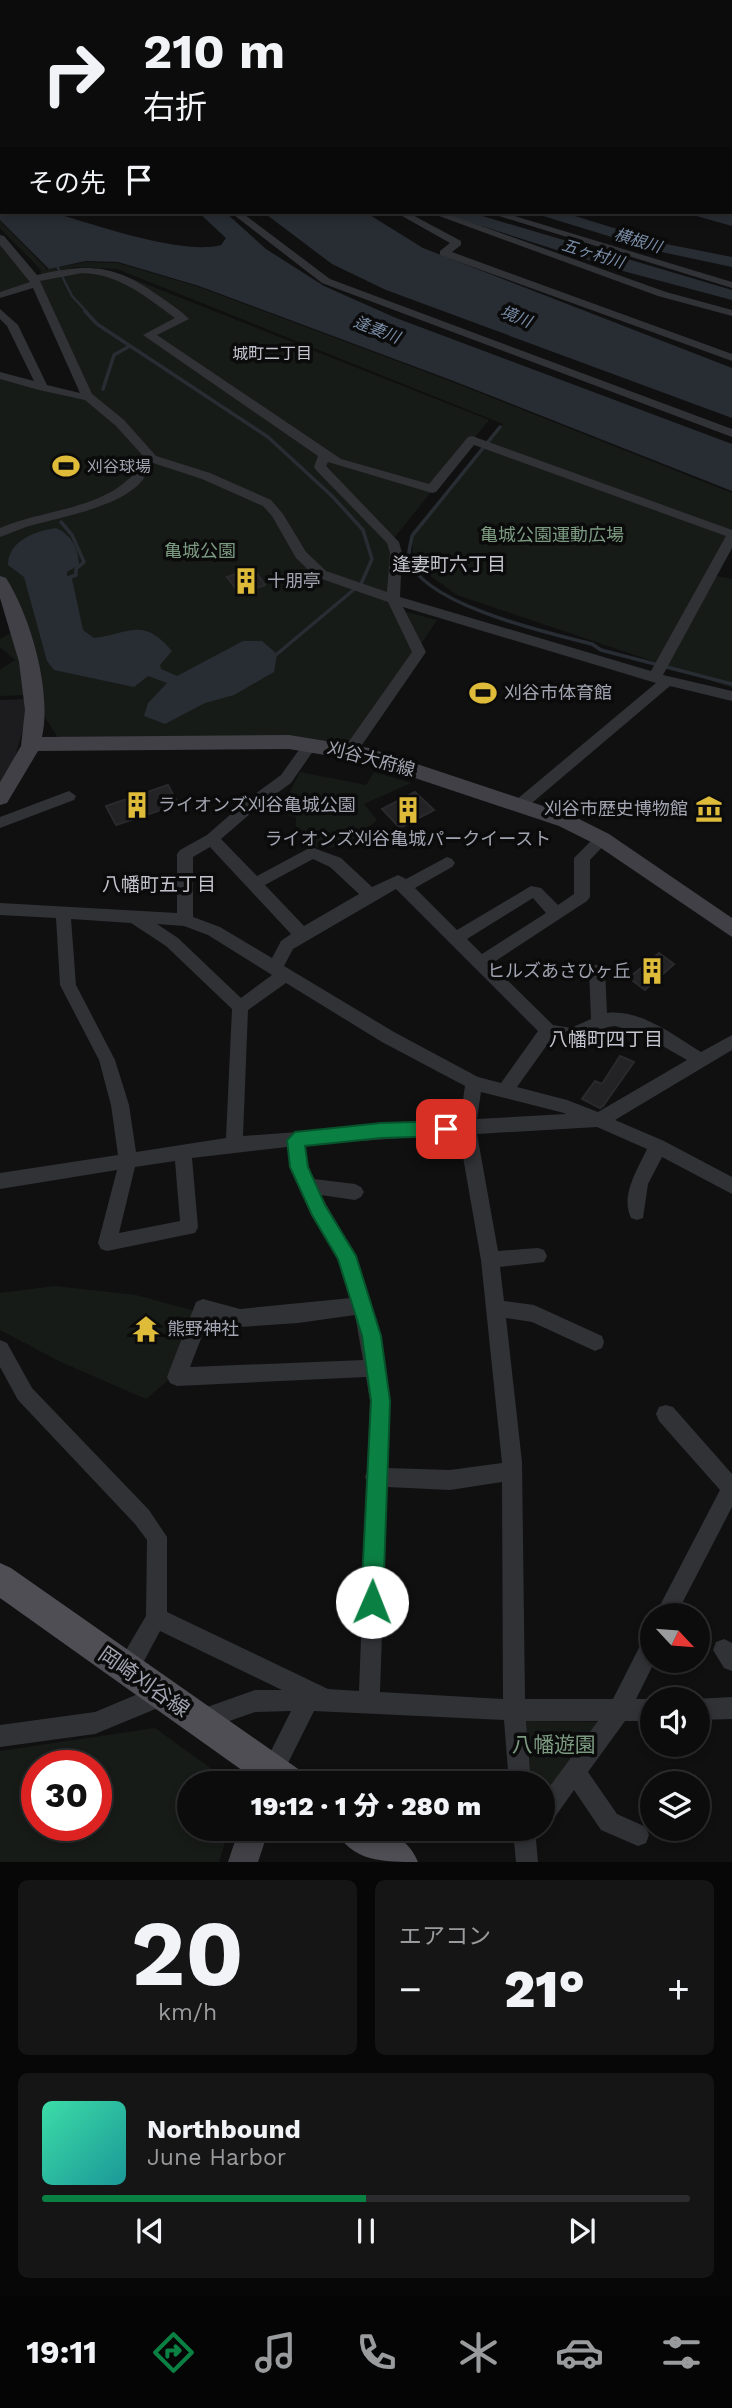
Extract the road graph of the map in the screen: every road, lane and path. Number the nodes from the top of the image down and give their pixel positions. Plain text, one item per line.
1 (238, 214) edge
2 (404, 214) edge
3 (439, 214) edge
4 (498, 214) edge
5 (0, 238) edge
6 (35, 281) junction
7 (732, 285) edge
8 (0, 295) edge
9 (0, 312) edge
10 (732, 313) edge
11 (732, 358) edge
12 (0, 375) edge
13 (43, 388) junction
14 (87, 396) junction
15 (732, 433) edge
16 (325, 454) junction
17 (152, 459) junction
18 (0, 533) edge
19 (732, 535) edge
20 (0, 582) edge
21 (393, 599) junction
22 (661, 679) junction
23 (732, 696) edge
24 (32, 744) junction
25 (311, 744) junction
26 (350, 751) junction
27 (69, 796) dead end
28 (0, 798) edge
29 (521, 804) junction
30 (0, 823) edge
31 (212, 839) junction
32 (601, 839) junction
33 (447, 863) dead end
34 (255, 884) junction
35 (405, 887) junction
36 (370, 895) junction
37 (0, 909) edge
38 (63, 913) junction
39 (557, 914) junction
40 (137, 919) junction
41 (185, 920) junction
42 (732, 929) edge
43 (302, 935) junction
44 (456, 939) junction
45 (480, 963) junction
46 (597, 969) dead end
47 (279, 972) junction
48 (240, 1007) junction
49 (599, 1021) junction
50 (548, 1030) junction
51 (732, 1042) edge
52 (699, 1059) junction
53 (474, 1083) junction
54 (506, 1090) junction
55 (600, 1120) junction
56 (467, 1128) junction
57 (295, 1140) junction
58 (234, 1144) junction
59 (657, 1146) junction
60 (183, 1152) junction
61 (128, 1160) junction
62 (0, 1181) edge
63 (308, 1186) junction
64 (732, 1186) edge
65 (355, 1192) dead end
66 (637, 1212) dead end
67 (538, 1256) dead end
68 (489, 1260) junction
69 (363, 1305) junction
70 (494, 1308) junction
71 (595, 1342) dead end
72 (0, 1349) edge
73 (375, 1368) junction
74 (7, 1379) edge
75 (666, 1414) dead end
76 (512, 1471) junction
77 (375, 1476) junction
78 (732, 1490) edge
79 (0, 1579) edge
80 (671, 1603) edge
81 (156, 1618) junction
82 (640, 1667) edge
83 (127, 1670) junction
84 (162, 1695) junction
85 (317, 1701) junction
86 (369, 1702) junction
87 (732, 1708) edge
88 (710, 1709) edge
89 (513, 1710) junction
90 (640, 1710) edge
91 (619, 1711) junction
92 (199, 1720) junction
93 (0, 1736) edge
94 (266, 1771) edge
95 (280, 1771) edge
96 (519, 1771) edge
97 (575, 1772) junction
98 (555, 1799) edge
99 (638, 1835) dead end
100 (250, 1841) edge
101 (370, 1841) edge
102 (243, 1862) edge
103 (400, 1862) edge

1 - 15 street
2 - 11 street
3 - 10 street
4 - 7 street
5 - 6 street
6 - 8 street
6 - 14 street
6 - 16 street
9 - 13 street
12 - 13 street
13 - 14 street
14 - 17 street
16 - 19 street
16 - 21 street
17 - 18 street
17 - 21 street
19 - 22 street
20 - 24 main road
21 - 22 street
21 - 26 street
22 - 23 street
22 - 29 street
24 - 25 main road, 刈谷大府線
24 - 28 main road
25 - 26 main road, 刈谷大府線
25 - 31 street
26 - 29 main road, 刈谷大府線
27 - 30 street
29 - 32 main road, 刈谷大府線
31 - 34 street
31 - 41 street
32 - 39 street
32 - 42 main road, 刈谷大府線
33 - 35 street
34 - 36 street
34 - 43 street
35 - 36 street
35 - 44 street
36 - 43 street
37 - 38 street
38 - 40 street
38 - 61 street
39 - 44 street
39 - 45 street
40 - 41 street
40 - 48 street
41 - 47 street
43 - 47 street
44 - 45 street
45 - 50 street
46 - 49 street
47 - 48 street
47 - 53 street
48 - 58 street
49 - 50 street
49 - 52 street
50 - 54 street
51 - 52 street
52 - 55 street
53 - 54 street
53 - 56 street
54 - 55 street
55 - 56 street
55 - 59 street
56 - 57 street
56 - 68 street
57 - 58 street
57 - 63 street
58 - 60 street
59 - 64 street
59 - 66 street
60 - 61 street
60 - 61 street
61 - 62 street
63 - 65 street
63 - 69 street
67 - 68 street
68 - 70 street
69 - 73 street
69 - 73 street
70 - 71 street
70 - 76 street
72 - 74 street
73 - 77 street
74 - 81 street
75 - 78 street
76 - 77 street
76 - 89 street
77 - 86 street
78 - 80 street
79 - 83 main road, 岡崎刈谷線
81 - 83 street
81 - 85 street
82 - 91 street
83 - 84 main road, 岡崎刈谷線
84 - 92 main road, 岡崎刈谷線
84 - 93 street
85 - 86 street
85 - 92 street
85 - 95 street
86 - 89 street
87 - 88 street
89 - 91 street
89 - 96 street
90 - 91 street
91 - 97 street
92 - 94 main road, 岡崎刈谷線
97 - 98 street
97 - 99 street
100 - 102 main road
101 - 103 main road

